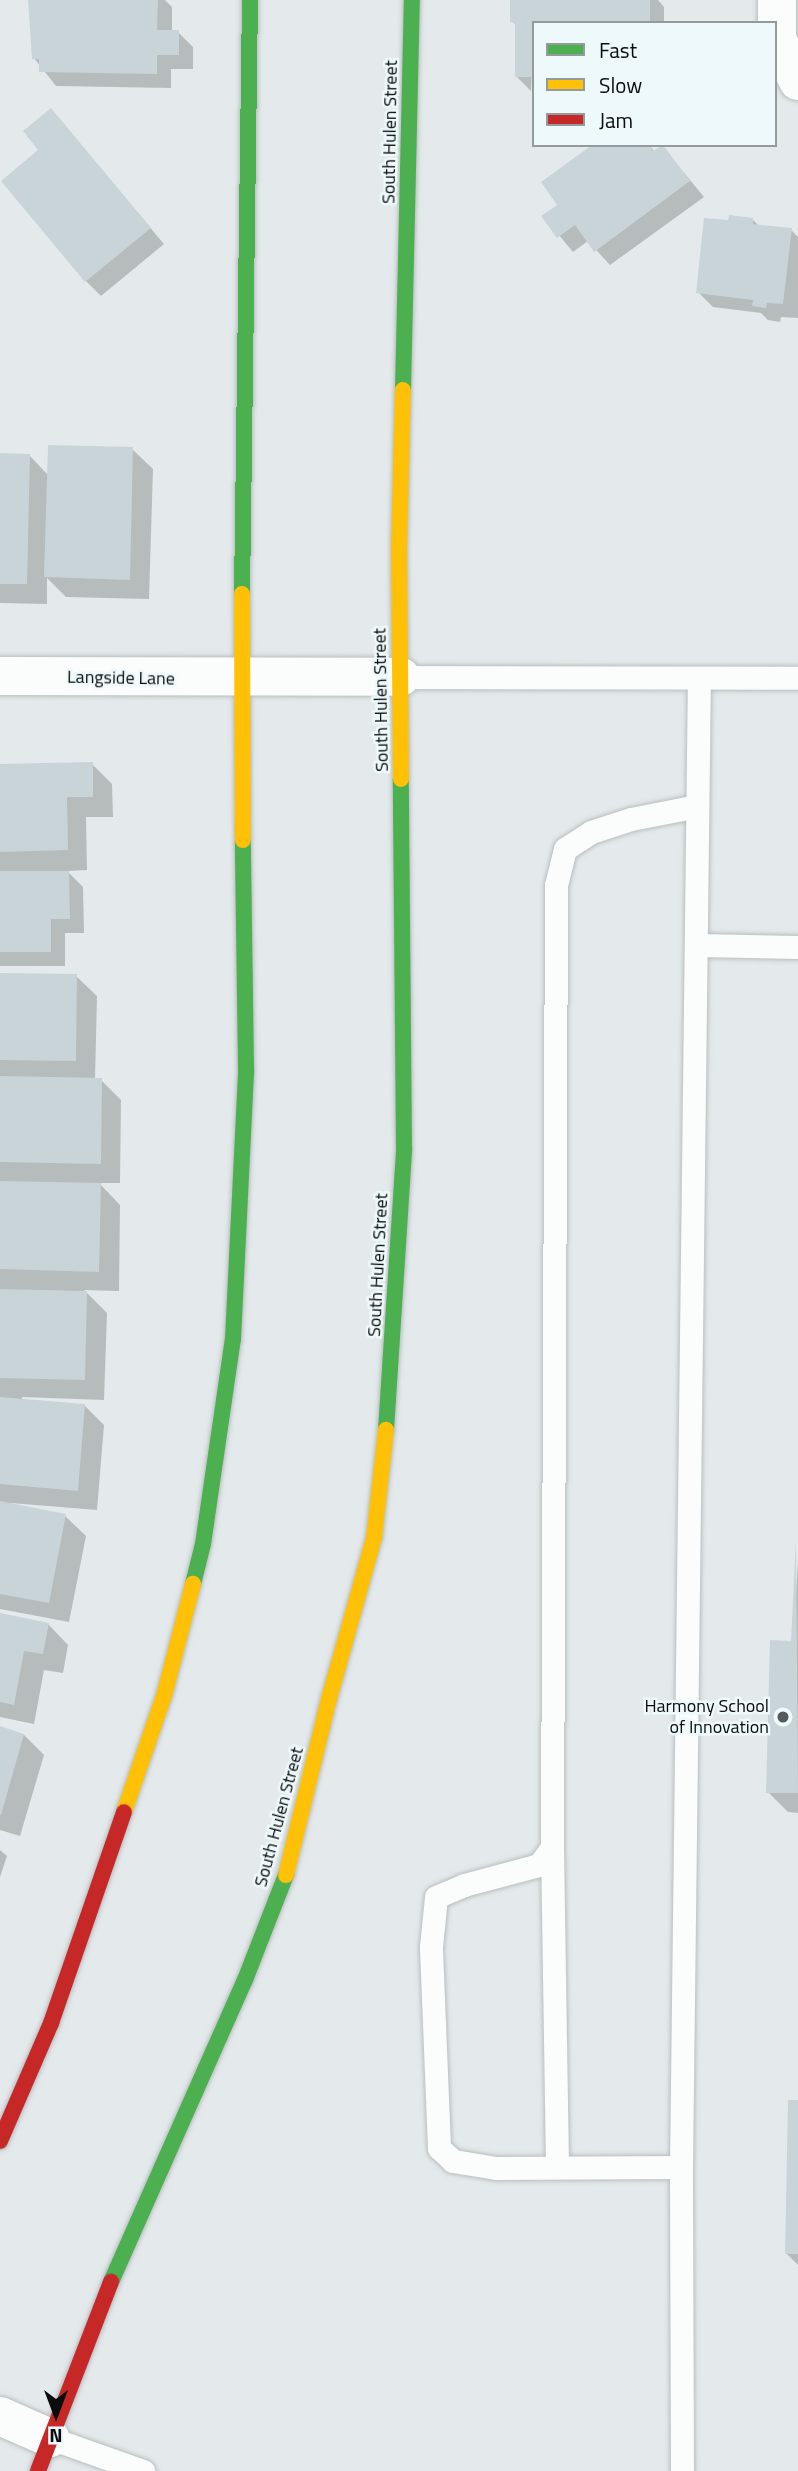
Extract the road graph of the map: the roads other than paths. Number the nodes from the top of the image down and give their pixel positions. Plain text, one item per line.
1 (250, 0) edge
2 (412, 0) edge
3 (777, 0) edge
4 (798, 81) edge
5 (0, 676) edge
6 (401, 677) junction
7 (699, 678) junction
8 (798, 678) edge
9 (242, 679) junction
10 (697, 806) junction
11 (697, 945) junction
12 (798, 947) edge
13 (552, 1847) junction
14 (0, 2141) edge
15 (681, 2167) junction
16 (557, 2168) junction
17 (0, 2416) edge
18 (44, 2454) edge
19 (143, 2471) edge
20 (682, 2471) edge

1 - 9 main road
2 - 6 main road, South Hulen Street
3 - 4 street
5 - 9 street, Langside Lane
6 - 7 lane
6 - 9 street, Langside Lane
6 - 18 main road, South Hulen Street
7 - 8 lane
7 - 10 lane
9 - 14 main road
10 - 11 lane
10 - 13 lane
11 - 12 lane
11 - 15 lane
13 - 16 lane
13 - 16 lane
15 - 16 lane
15 - 20 lane
17 - 18 street
18 - 19 lane

